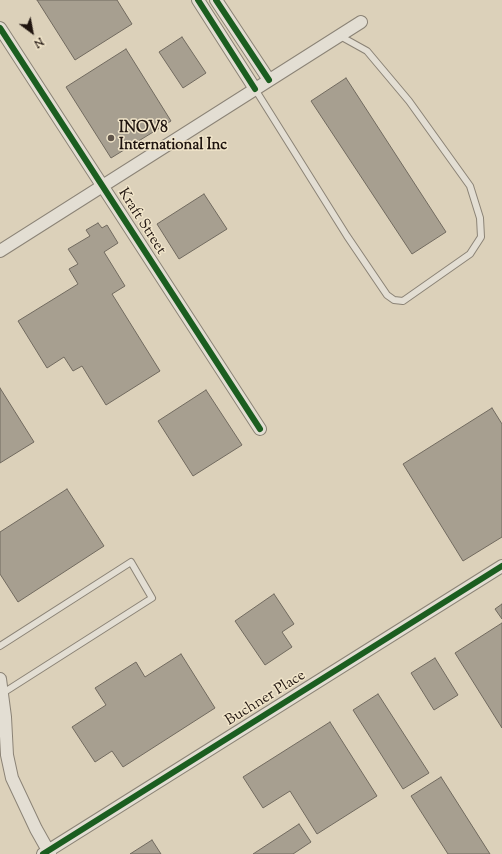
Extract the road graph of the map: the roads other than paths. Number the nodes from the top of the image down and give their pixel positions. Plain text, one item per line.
1 (198, 0) edge
2 (216, 0) edge
3 (361, 22) dead end
4 (0, 28) edge
5 (339, 36) junction
6 (268, 80) junction
7 (255, 89) junction
8 (102, 186) junction
9 (0, 251) edge
10 (260, 429) dead end
11 (502, 566) edge
12 (0, 646) edge
13 (0, 679) edge
14 (3, 693) junction
15 (47, 853) edge

1 - 7 street
2 - 6 street
3 - 5 street
4 - 8 street, Kraft Street
5 - 6 street
5 - 7 lane
6 - 7 street
7 - 8 street
8 - 9 street
8 - 10 street, Kraft Street
11 - 15 street, Buchner Place
12 - 14 lane
13 - 14 street
14 - 15 street

